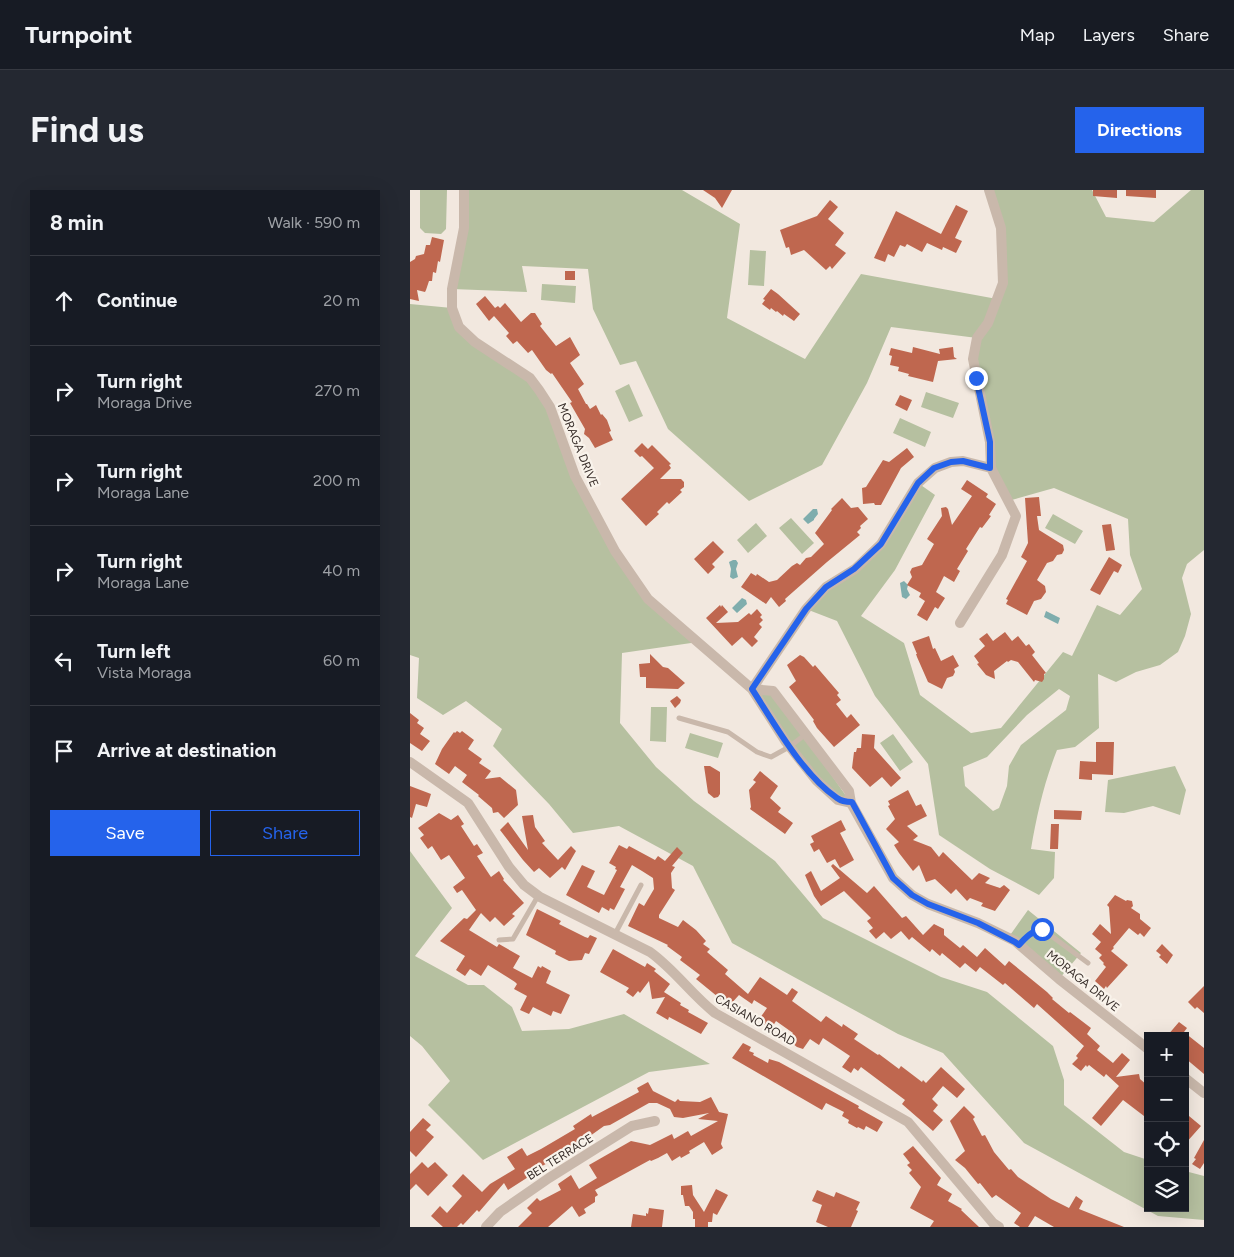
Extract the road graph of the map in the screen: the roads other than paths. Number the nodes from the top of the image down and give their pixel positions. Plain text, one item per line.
1 (464, 190) edge
2 (989, 190) edge
3 (990, 468) junction
4 (960, 623) dead end
5 (752, 689) junction
6 (679, 718) dead end
7 (807, 734) junction
8 (789, 747) junction
9 (410, 762) edge
10 (852, 802) junction
11 (641, 886) dead end
12 (539, 896) junction
13 (615, 934) junction
14 (499, 940) dead end
15 (1019, 945) junction
16 (1088, 964) dead end
17 (1144, 1046) edge
18 (1189, 1081) edge
19 (1204, 1093) edge
20 (655, 1121) dead end
21 (486, 1227) edge
22 (998, 1227) edge

1 - 5 street, MORAGA DRIVE
2 - 3 street
3 - 4 street
3 - 5 street
5 - 7 street, MORAGA DRIVE
5 - 8 street, MORAGA DRIVE
6 - 8 lane
7 - 8 lane
7 - 10 street, MORAGA DRIVE
8 - 10 street, MORAGA DRIVE
9 - 12 street, CASIANO ROAD
10 - 15 street, MORAGA DRIVE
11 - 13 lane
12 - 13 street, CASIANO ROAD
12 - 14 lane
13 - 22 street, CASIANO ROAD
15 - 16 lane
15 - 17 street, MORAGA DRIVE
18 - 19 street
20 - 21 street, BEL TERRACE

